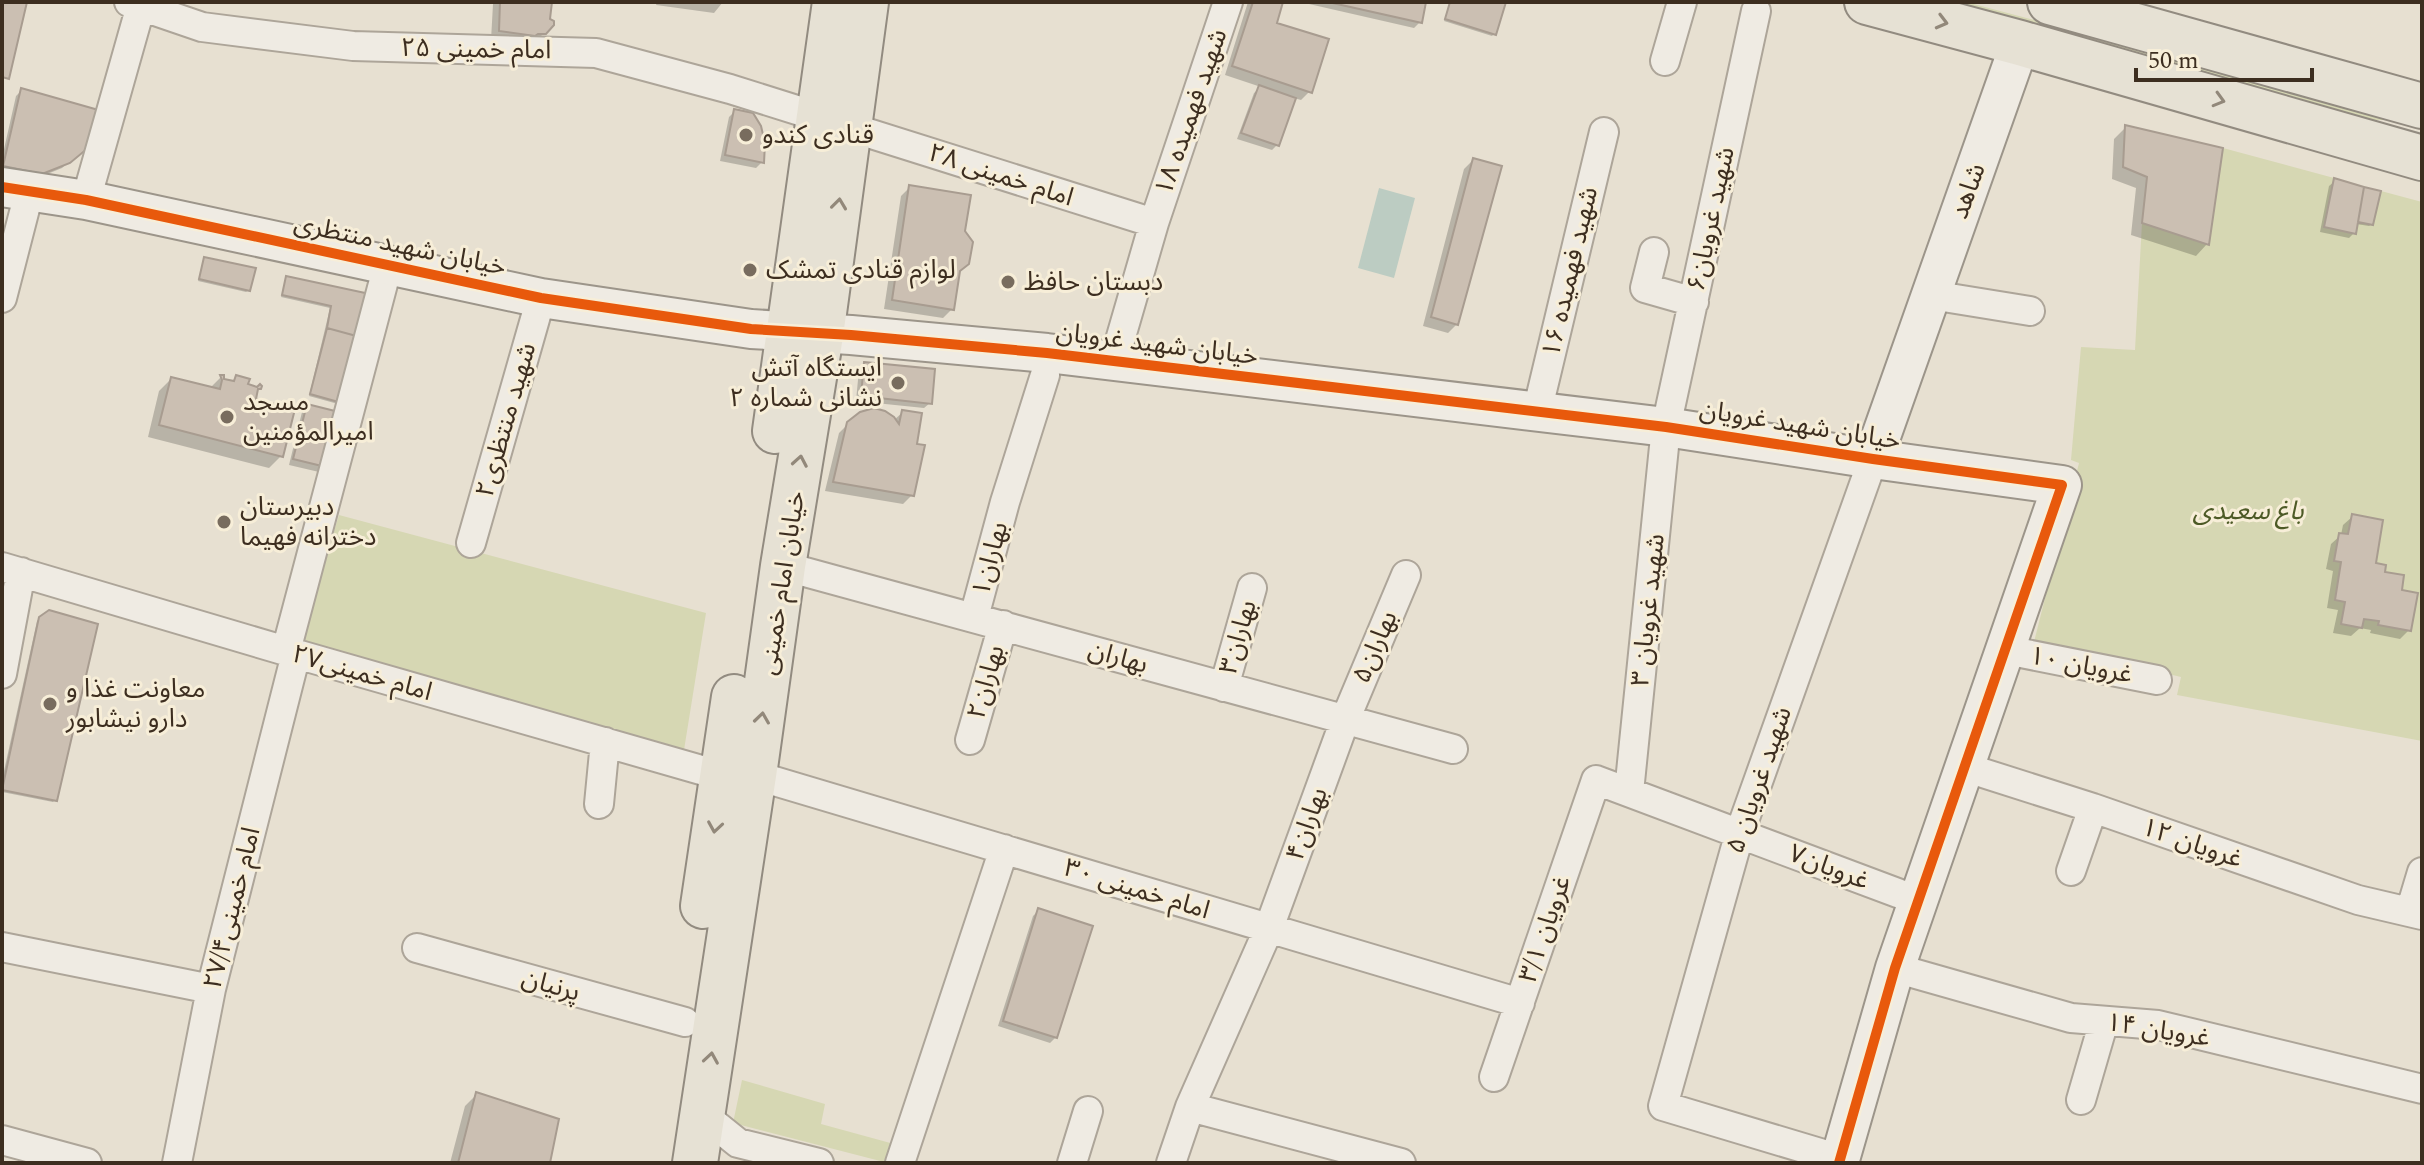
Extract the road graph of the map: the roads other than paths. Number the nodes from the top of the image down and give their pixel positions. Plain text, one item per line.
1 (835, 2) edge
2 (866, 2) edge
3 (1228, 2) edge
4 (1682, 2) edge
5 (1867, 2) edge
6 (2050, 2) edge
7 (137, 3) edge
8 (1756, 11) dead end
9 (2129, 12) edge
10 (2020, 43) junction
11 (1665, 61) dead end
12 (2422, 106) edge
13 (834, 122) junction
14 (1604, 132) dead end
15 (2422, 158) edge
16 (15, 190) edge
17 (86, 200) junction
18 (1154, 223) junction
19 (1654, 252) dead end
20 (388, 265) junction
21 (1931, 295) junction
22 (2, 298) edge
23 (541, 298) junction
24 (1694, 302) junction
25 (2030, 311) dead end
26 (806, 333) junction
27 (1114, 361) junction
28 (1045, 375) dead end
29 (1537, 412) junction
30 (1666, 427) junction
31 (1873, 459) junction
32 (471, 543) dead end
33 (783, 566) junction
34 (11, 569) edge
35 (1406, 575) dead end
36 (1252, 588) dead end
37 (974, 617) junction
38 (1003, 625) junction
39 (2006, 650) junction
40 (291, 652) junction
41 (2, 674) edge
42 (2157, 680) dead end
43 (1224, 687) junction
44 (1345, 720) junction
45 (970, 740) dead end
46 (605, 742) junction
47 (1453, 749) dead end
48 (1964, 767) junction
49 (738, 776) junction
50 (1596, 780) joint
51 (1629, 792) junction
52 (599, 804) dead end
53 (2093, 808) junction
54 (1740, 832) junction
55 (1004, 849) junction
56 (2071, 871) dead end
57 (2422, 872) edge
58 (1919, 901) junction
59 (2416, 914) edge
60 (1269, 928) junction
61 (2, 947) edge
62 (417, 948) dead end
63 (1895, 968) junction
64 (211, 989) junction
65 (1520, 1003) junction
66 (2104, 1021) junction
67 (685, 1022) junction
68 (1494, 1077) dead end
69 (2422, 1089) edge
70 (2081, 1100) dead end
71 (1190, 1107) junction
72 (1088, 1111) dead end
73 (702, 1114) junction
74 (2, 1140) edge
75 (738, 1143) junction
76 (685, 1161) edge
77 (1840, 1161) edge
78 (87, 1163) edge
79 (177, 1163) edge
80 (819, 1163) edge
81 (900, 1163) edge
82 (1072, 1163) edge
83 (1171, 1163) edge
84 (1401, 1163) edge

1 - 13 main road, خیابان امام خمینی
2 - 13 main road, خیابان امام خمینی
3 - 18 street, شهید فهمیده ۱۸
4 - 11 street
5 -> 10 main road
6 - 9 main road
7 - 13 street, امام خمینی ۲۵
7 - 17 street
8 - 24 street, شهید غرویان۶
9 - 12 main road
10 -> 15 main road
10 - 21 street, شاهد
13 - 18 street, امام خمینی ۲۸
13 - 26 main road, خیابان امام خمینی
14 - 29 street, شهید فهمیده ۱۶
16 - 17 street, خیابان شهید منتظری
16 - 22 street
17 - 20 street, خیابان شهید منتظری
18 - 27 street, شهید فهمیده ۱۸
19 - 24 street
20 - 23 street, خیابان شهید منتظری
20 - 40 street, امام خمینی۲۷/۴
21 - 25 street
21 - 31 street, شاهد
23 - 26 street, خیابان شهید منتظری
23 - 32 street, شهید منتظری۲
24 - 30 street, شهید غرویان۶
26 - 27 street, خیابان شهید غرویان
33 -> 26 main road, خیابان امام خمینی
26 - 49 main road, خیابان امام خمینی
27 - 29 street, خیابان شهید غرویان
28 - 37 street, بهاران۱
29 - 30 street, خیابان شهید غرویان
30 - 31 street, خیابان شهید غرویان
30 - 51 street, شهید غرویان ۳
31 - 39 street, خیابان شهید غرویان
31 - 54 street, شهید غرویان ۵
33 - 37 street, بهاران
49 -> 33 main road, خیابان امام خمینی
34 - 40 street, امام خمینی۲۷
34 - 41 street
35 - 44 street, بهاران۵
36 - 43 street, بهاران۳
37 - 38 street, بهاران
38 - 43 street, بهاران
38 - 45 street, بهاران۲
39 - 42 street, غرویان ۱۰
39 - 48 street, خیابان شهید غرویان
40 - 46 street, امام خمینی۲۷
40 - 64 street, امام خمینی۲۷/۴
43 - 44 street, بهاران
44 - 47 street, بهاران
44 - 60 street, بهاران۴
46 - 49 street, امام خمینی۲۷
46 - 52 street
48 - 53 street, غرویان ۱۲
48 - 58 street, خیابان شهید غرویان
49 - 55 street, امام خمینی ۳۰
49 -> 67 main road, خیابان امام خمینی
73 -> 49 main road, خیابان امام خمینی
50 - 51 street, غرویان۷
50 - 65 street, غرویان ۳/۱
51 - 54 street, غرویان۷
53 - 56 street
53 - 59 street, غرویان ۱۲
54 - 58 street, غرویان۷
54 - 77 street, شهید غرویان ۵
55 - 60 street, امام خمینی ۳۰
55 - 81 street
57 - 59 street
58 - 63 street, خیابان شهید غرویان
60 - 65 street, امام خمینی ۳۰
60 - 71 street, بهاران۴
61 - 64 street
62 - 67 street, پرنیان
63 - 66 street, غرویان ۱۴
63 - 77 street, خیابان شهید غرویان
64 - 79 street, امام خمینی۲۷/۴
65 - 68 street, غرویان ۳/۱
66 - 69 street, غرویان ۱۴
66 - 70 street
67 - 76 main road, خیابان امام خمینی
71 - 83 street, بهاران۴
71 - 84 street
72 - 82 street
73 - 75 street
73 - 76 main road, خیابان امام خمینی
74 - 78 street
75 - 76 street
75 - 80 street

